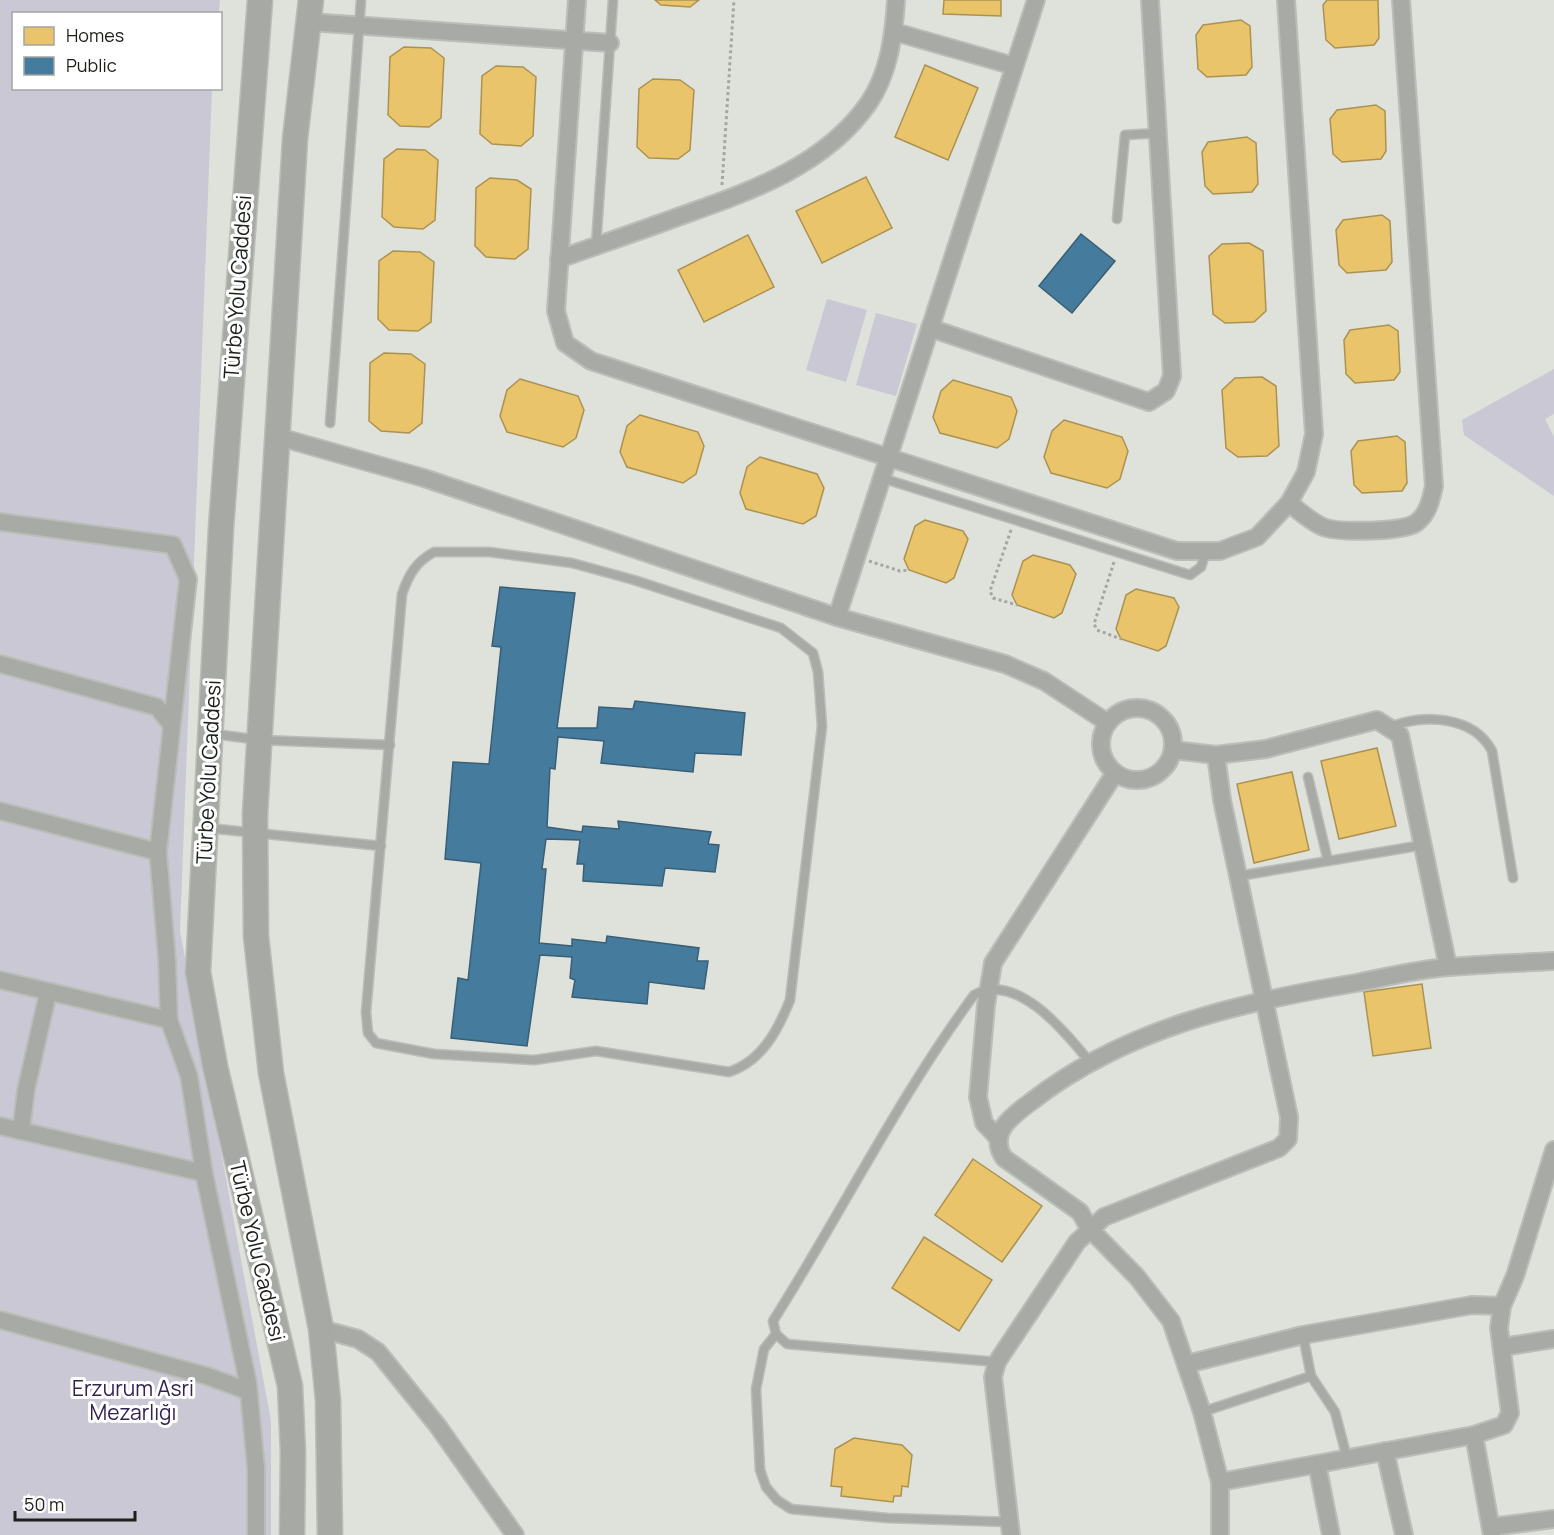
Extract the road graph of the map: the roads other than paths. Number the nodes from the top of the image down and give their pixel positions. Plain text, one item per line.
1 (260, 0) edge
2 (361, 0) edge
3 (577, 0) edge
4 (613, 0) edge
5 (896, 0) edge
6 (1036, 0) edge
7 (1150, 0) edge
8 (1286, 0) edge
9 (1401, 0) edge
10 (310, 11) edge
11 (359, 26) junction
12 (895, 32) junction
13 (574, 40) junction
14 (610, 43) junction
15 (1014, 66) junction
16 (1158, 133) junction
17 (1117, 219) dead end
18 (596, 246) junction
19 (559, 259) junction
20 (930, 328) junction
21 (330, 423) dead end
22 (279, 437) junction
23 (888, 457) junction
24 (881, 478) junction
25 (1289, 503) junction
26 (0, 522) edge
27 (1206, 551) junction
28 (837, 617) junction
29 (0, 664) edge
30 (170, 723) junction
31 (1108, 723) junction
32 (1391, 727) junction
33 (210, 733) junction
34 (260, 740) junction
35 (390, 745) junction
36 (1173, 750) junction
37 (1216, 755) junction
38 (1115, 773) junction
39 (1308, 777) dead end
40 (0, 811) edge
41 (205, 827) junction
42 (255, 834) junction
43 (1423, 845) junction
44 (381, 846) junction
45 (158, 852) junction
46 (1328, 861) junction
47 (1239, 876) junction
48 (1513, 878) dead end
49 (1554, 961) edge
50 (1448, 967) junction
51 (0, 980) edge
52 (988, 991) junction
53 (48, 993) junction
54 (1266, 998) junction
55 (169, 1020) junction
56 (1089, 1062) junction
57 (0, 1126) edge
58 (21, 1131) junction
59 (998, 1138) junction
60 (1554, 1150) edge
61 (204, 1173) junction
62 (1089, 1228) junction
63 (1502, 1306) junction
64 (0, 1320) edge
65 (321, 1329) junction
66 (776, 1334) junction
67 (1303, 1335) junction
68 (1554, 1339) edge
69 (1502, 1347) junction
70 (997, 1362) junction
71 (1187, 1364) junction
72 (1311, 1376) junction
73 (248, 1391) junction
74 (1202, 1412) junction
75 (1474, 1435) junction
76 (1385, 1451) junction
77 (1347, 1458) junction
78 (1317, 1464) junction
79 (1220, 1482) junction
80 (1554, 1519) edge
81 (1010, 1528) edge
82 (1491, 1531) edge
83 (256, 1535) edge
84 (292, 1535) edge
85 (330, 1535) edge
86 (515, 1535) edge
87 (1220, 1535) edge
88 (1331, 1535) edge
89 (1404, 1535) edge

1 - 33 street, Türbe Yolu Caddesi
2 - 11 lane
3 - 13 street
4 - 14 lane
5 - 12 street
6 - 15 street
7 - 16 street
8 - 25 street
9 - 25 street
10 - 11 street
10 - 22 street, Türbe Yolu Caddesi
11 - 13 street
11 - 21 lane
12 - 15 street
12 - 18 street
13 - 14 street
13 - 19 street
14 - 18 lane
15 - 20 street
16 - 17 lane
16 - 20 street
18 - 19 street
19 - 23 street
20 - 23 street
22 - 28 street
22 - 34 street, Türbe Yolu Caddesi
23 - 24 street
23 - 27 street
24 - 27 lane
24 - 28 street
25 - 27 street
26 - 30 street
28 - 31 street
29 - 30 street
30 - 45 street
31 - 36 street
31 - 38 street
32 - 37 street
32 - 43 street
32 - 48 lane
33 - 34 lane
33 - 41 street, Türbe Yolu Caddesi
34 - 35 lane
34 - 42 street, Türbe Yolu Caddesi
35 - 44 lane
35 - 44 lane
36 - 37 street
36 - 38 street
37 - 47 street
38 - 52 street
39 - 46 lane
40 - 45 street
41 - 42 lane
41 - 84 street, Türbe Yolu Caddesi
42 - 44 lane
42 - 65 street, Türbe Yolu Caddesi
43 - 46 lane
43 - 50 street
45 - 55 street
46 - 47 lane
47 - 54 street
49 - 50 street
50 - 54 street
51 - 53 street
52 - 56 lane
52 - 59 street
52 - 66 lane
53 - 55 street
53 - 58 street
54 - 56 street
54 - 62 street
55 - 61 street
56 - 59 street
57 - 58 street
58 - 61 street
59 - 62 street
60 - 63 street
61 - 73 street
62 - 70 street
62 - 71 street
63 - 67 street
63 - 69 street
64 - 73 street
65 - 85 street, Türbe Yolu Caddesi
65 - 86 street
66 - 70 lane
66 - 81 lane
67 - 71 street
67 - 72 lane
68 - 69 street
69 - 75 street
70 - 81 street
71 - 74 street
72 - 74 lane
72 - 77 lane
73 - 83 street
74 - 79 street
75 - 76 street
75 - 82 street
76 - 77 street
76 - 89 street
77 - 78 street
78 - 79 street
78 - 88 street
79 - 87 street
80 - 82 street

